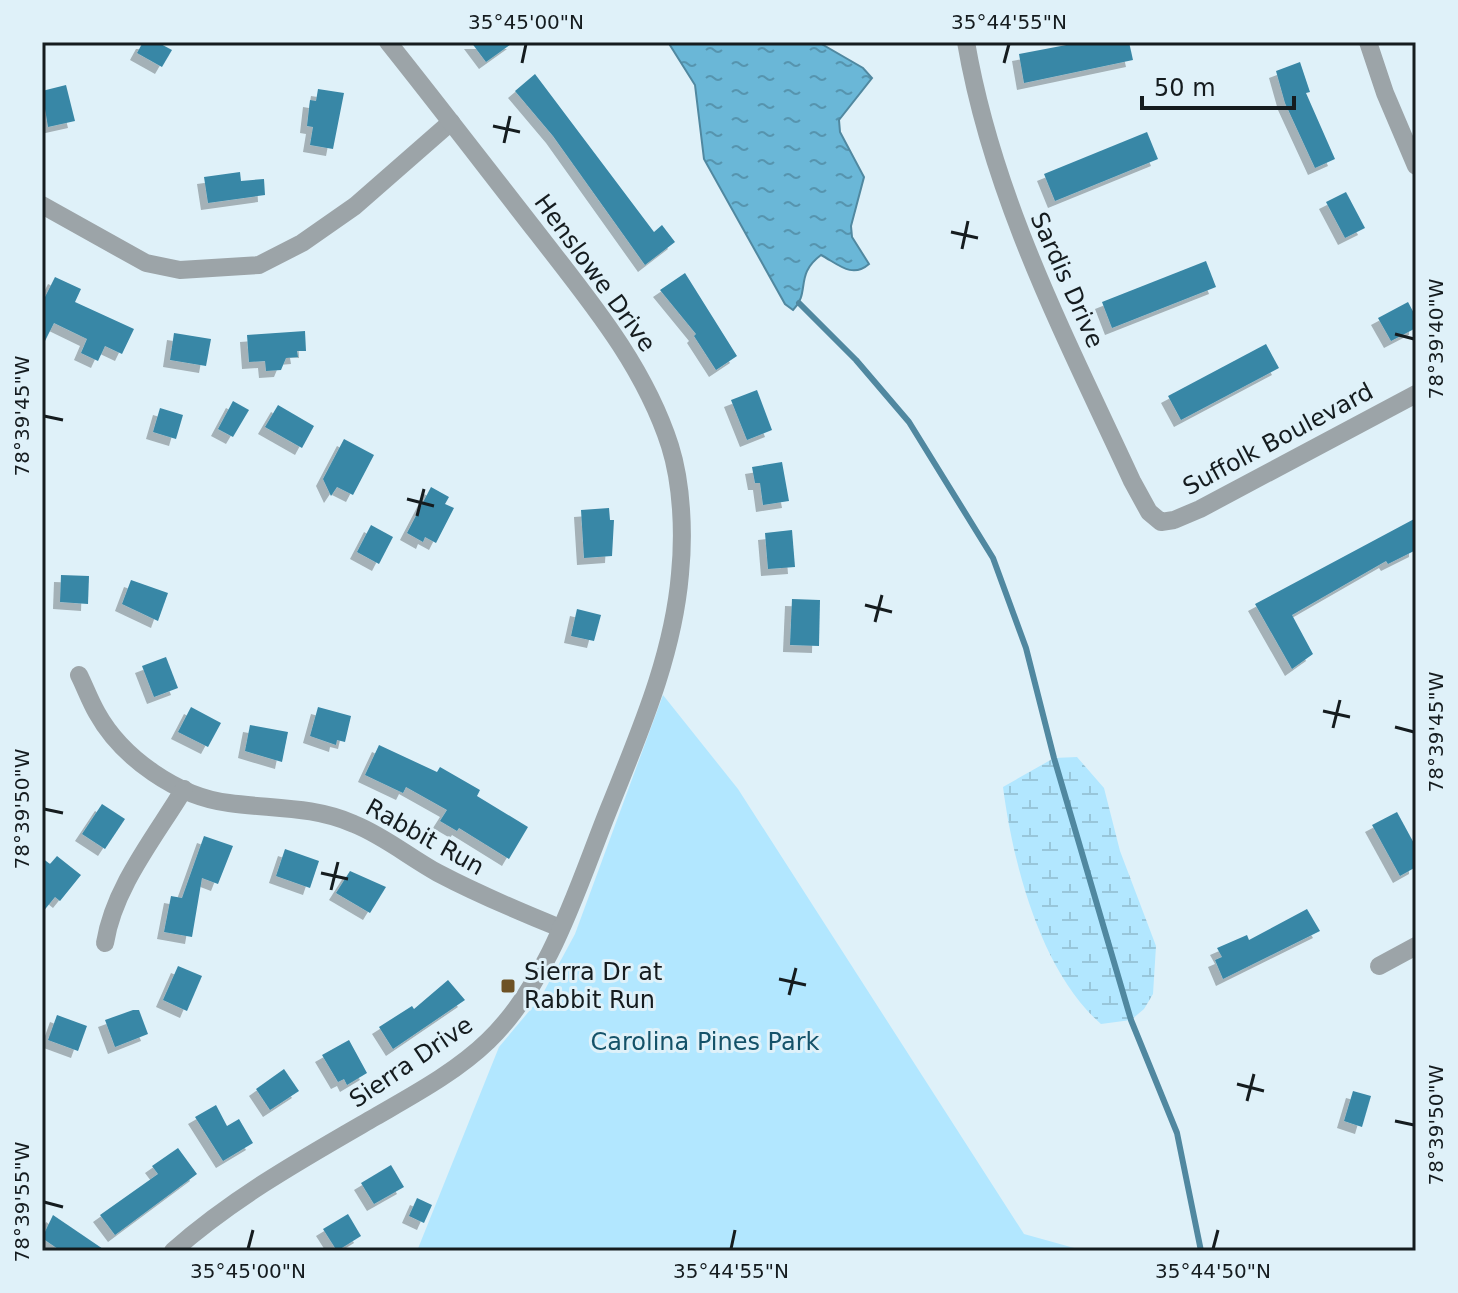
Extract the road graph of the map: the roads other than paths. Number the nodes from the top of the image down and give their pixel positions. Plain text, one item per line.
1 (388, 42) edge
2 (966, 42) edge
3 (1368, 42) edge
4 (451, 122) junction
5 (1416, 166) edge
6 (42, 205) edge
7 (1416, 394) edge
8 (1161, 522) joint
9 (663, 662) joint
10 (79, 675) dead end
11 (184, 789) junction
12 (560, 928) junction
13 (105, 943) dead end
14 (1416, 946) edge
15 (1379, 966) dead end
16 (173, 1251) edge

1 - 4 street, Henslowe Drive
2 - 8 street, Sardis Drive
3 - 5 street
4 - 6 street
4 - 9 street, Henslowe Drive
7 - 8 street, Suffolk Boulevard
9 - 12 street, Sierra Drive
10 - 11 street, Rabbit Run
11 - 12 street, Rabbit Run
11 - 13 street
12 - 16 street, Sierra Drive
14 - 15 street

